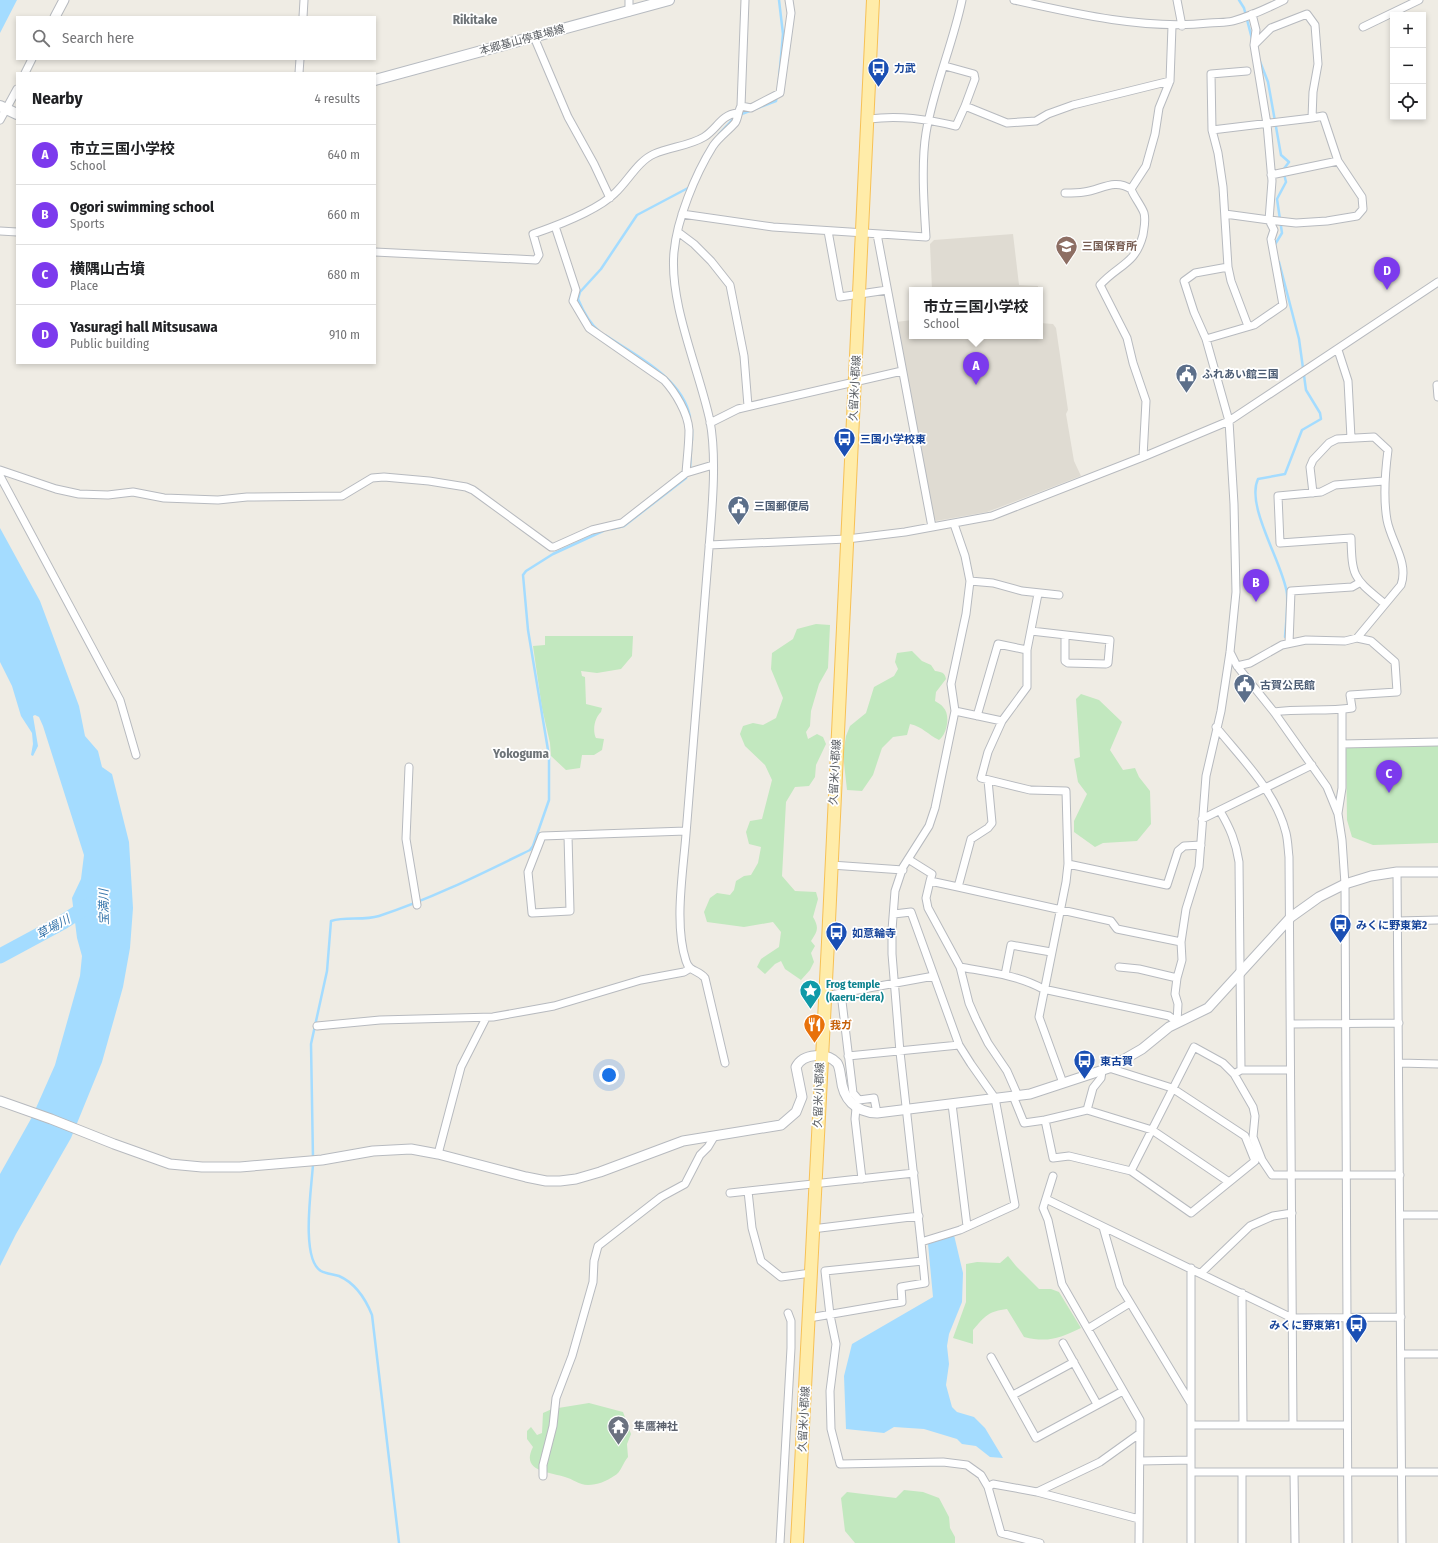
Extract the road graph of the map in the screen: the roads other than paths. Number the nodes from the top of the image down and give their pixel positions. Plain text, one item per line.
1 (64, 0) edge
2 (304, 0) edge
3 (629, 0) edge
4 (668, 0) edge
5 (745, 0) edge
6 (789, 0) edge
7 (874, 0) edge
8 (962, 0) edge
9 (1014, 0) edge
10 (1177, 0) edge
11 (1284, 0) edge
12 (1419, 0) edge
13 (1042, 3) edge
14 (629, 12) junction
15 (1252, 14) junction
16 (56, 16) edge
17 (303, 16) edge
18 (1172, 26) junction
19 (1182, 26) junction
20 (1363, 27) dead end
21 (534, 37) junction
22 (1254, 45) junction
23 (32, 60) edge
24 (300, 60) edge
25 (945, 66) junction
26 (1247, 71) dead end
27 (26, 72) edge
28 (299, 72) edge
29 (376, 80) edge
30 (1170, 81) junction
31 (16, 90) edge
32 (965, 106) junction
33 (3, 108) edge
34 (739, 109) junction
35 (16, 114) edge
36 (1312, 118) junction
37 (869, 119) junction
38 (929, 119) junction
39 (0, 120) edge
40 (1267, 124) junction
41 (1212, 130) junction
42 (1338, 161) junction
43 (1271, 175) junction
44 (1131, 189) junction
45 (1064, 194) dead end
46 (610, 198) junction
47 (682, 214) junction
48 (1225, 214) junction
49 (1269, 220) junction
50 (555, 226) junction
51 (0, 231) edge
52 (828, 231) junction
53 (16, 232) edge
54 (678, 232) junction
55 (863, 232) junction
56 (877, 234) junction
57 (376, 252) edge
58 (1228, 267) junction
59 (1438, 282) edge
60 (887, 290) junction
61 (860, 294) junction
62 (1248, 326) junction
63 (1206, 339) junction
64 (1338, 350) junction
65 (902, 371) junction
66 (856, 381) junction
67 (1437, 385) dead end
68 (1438, 397) edge
69 (748, 406) junction
70 (1229, 421) junction
71 (710, 423) junction
72 (1352, 438) junction
73 (1143, 457) junction
74 (713, 465) junction
75 (0, 470) edge
76 (686, 473) junction
77 (0, 476) edge
78 (1384, 481) junction
79 (1313, 493) junction
80 (954, 524) junction
81 (932, 527) junction
82 (847, 539) junction
83 (709, 545) junction
84 (970, 581) junction
85 (1359, 583) junction
86 (1038, 594) junction
87 (1059, 595) dead end
88 (1385, 604) junction
89 (1031, 631) junction
90 (1065, 635) junction
91 (1357, 638) junction
92 (1289, 643) junction
93 (1027, 650) junction
94 (1230, 652) junction
95 (1237, 666) junction
96 (1342, 709) junction
97 (955, 711) junction
98 (1274, 712) junction
99 (977, 716) junction
100 (1002, 721) junction
101 (1216, 727) junction
102 (1438, 742) edge
103 (1342, 744) junction
104 (136, 755) dead end
105 (1312, 766) junction
106 (409, 767) dead end
107 (988, 780) junction
108 (1265, 788) junction
109 (1220, 811) junction
110 (1338, 814) junction
111 (1202, 819) junction
112 (686, 831) junction
113 (568, 836) junction
114 (1200, 845) junction
115 (908, 858) junction
116 (1068, 864) junction
117 (831, 865) junction
118 (903, 870) junction
119 (1397, 872) junction
120 (1438, 872) edge
121 (930, 880) junction
122 (1345, 884) junction
123 (958, 886) junction
124 (417, 905) dead end
125 (1059, 909) junction
126 (894, 914) junction
127 (1291, 918) junction
128 (1438, 920) edge
129 (1398, 921) junction
130 (1180, 942) junction
131 (1051, 952) junction
132 (960, 967) junction
133 (1119, 967) dead end
134 (689, 969) junction
135 (1005, 975) junction
136 (1240, 975) junction
137 (934, 976) junction
138 (1176, 978) junction
139 (894, 982) junction
140 (1044, 989) junction
141 (840, 993) junction
142 (825, 996) junction
143 (486, 1018) junction
144 (1177, 1022) junction
145 (1345, 1023) junction
146 (1399, 1023) junction
147 (1291, 1024) junction
148 (317, 1026) dead end
149 (959, 1045) junction
150 (900, 1052) junction
151 (821, 1056) junction
152 (848, 1056) junction
153 (725, 1063) dead end
154 (1399, 1063) junction
155 (1438, 1064) edge
156 (1106, 1069) junction
157 (1241, 1070) junction
158 (1290, 1070) junction
159 (1234, 1074) junction
160 (1063, 1083) junction
161 (1172, 1088) junction
162 (1015, 1096) junction
163 (995, 1098) junction
164 (0, 1101) edge
165 (952, 1104) junction
166 (856, 1108) junction
167 (907, 1110) junction
168 (1086, 1110) junction
169 (877, 1114) junction
170 (1045, 1120) junction
171 (1152, 1130) junction
172 (714, 1137) junction
173 (438, 1154) junction
174 (1131, 1171) junction
175 (914, 1173) junction
176 (1346, 1174) junction
177 (1400, 1175) junction
178 (1053, 1176) dead end
179 (1292, 1176) junction
180 (862, 1179) junction
181 (1229, 1182) junction
182 (815, 1184) junction
183 (748, 1191) junction
184 (730, 1193) dead end
185 (1046, 1199) junction
186 (1292, 1213) junction
187 (1400, 1215) junction
188 (1438, 1215) edge
189 (919, 1216) junction
190 (967, 1226) junction
191 (1103, 1227) junction
192 (812, 1229) junction
193 (921, 1242) junction
194 (923, 1261) junction
195 (1191, 1268) junction
196 (810, 1273) junction
197 (1201, 1273) junction
198 (1242, 1293) junction
199 (1130, 1304) junction
200 (788, 1313) dead end
201 (830, 1315) junction
202 (1347, 1317) junction
203 (1401, 1317) junction
204 (809, 1318) junction
205 (1292, 1318) junction
206 (1089, 1328) junction
207 (1063, 1343) dead end
208 (1401, 1354) junction
209 (1438, 1354) edge
210 (991, 1356) dead end
211 (1074, 1362) junction
212 (1123, 1390) junction
213 (1012, 1395) junction
214 (1190, 1402) junction
215 (1097, 1404) junction
216 (1191, 1425) junction
217 (1243, 1425) junction
218 (1293, 1425) junction
219 (1347, 1425) junction
220 (1139, 1434) junction
221 (1140, 1460) junction
222 (1191, 1460) junction
223 (1401, 1470) junction
224 (1191, 1472) junction
225 (1242, 1472) junction
226 (1438, 1472) edge
227 (1294, 1473) junction
228 (1347, 1473) junction
229 (542, 1476) dead end
230 (988, 1487) junction
231 (1037, 1492) junction
232 (1139, 1518) junction
233 (780, 1543) edge
234 (797, 1543) edge
235 (1040, 1543) edge
236 (1139, 1543) edge
237 (1191, 1543) edge
238 (1242, 1543) edge
239 (1295, 1543) edge
240 (1348, 1543) edge
241 (1402, 1543) edge

1 - 16 street
2 - 17 street
3 - 14 street
4 - 14 main road, 本郷基山停車場線
5 - 34 street
6 - 34 street
7 - 37 main road, 久留米小郡線
8 - 25 street
9 - 13 street
10 - 19 street
11 - 15 street
12 - 20 street
13 - 18 street
14 - 21 main road, 本郷基山停車場線
15 - 19 street
15 - 22 street
18 - 19 street
18 - 30 street
21 - 29 main road, 本郷基山停車場線
21 - 46 street
22 - 36 street
22 - 40 street
23 - 27 street
24 - 28 street
25 - 32 street
25 - 38 street
26 - 41 street
30 - 32 street
30 - 44 street
31 - 33 street
32 - 38 street
33 - 35 main road
33 - 39 street
34 - 46 street
34 - 47 street
36 - 40 street
36 - 42 street
37 - 38 street
37 - 55 main road, 久留米小郡線
38 - 56 street
40 - 41 street
40 - 43 street
41 - 48 street
42 - 43 street
42 - 49 street
43 - 49 street
44 - 45 street
44 - 73 street
46 - 50 street
47 - 52 street
47 - 54 street
48 - 49 street
48 - 58 street
49 - 62 street
50 - 57 street
50 - 76 street
51 - 53 street
52 - 55 street
52 - 61 street
54 - 69 street
54 - 71 street
55 - 56 street
55 - 61 main road, 久留米小郡線
56 - 60 street
58 - 62 street
58 - 63 street
59 - 64 street
60 - 61 street
60 - 65 street
61 - 66 main road, 久留米小郡線
62 - 63 street
63 - 70 street
64 - 70 street
64 - 72 street
65 - 66 street
65 - 81 street
66 - 69 street
66 - 82 main road, 久留米小郡線
67 - 68 street
69 - 71 street
70 - 73 street
70 - 94 street
71 - 74 street
72 - 78 street
72 - 79 street
73 - 80 street
74 - 76 street
74 - 83 street
75 - 76 street
77 - 104 street
78 - 79 street
78 - 88 street
79 - 85 street
80 - 81 street
80 - 84 street
81 - 82 street
82 - 83 street
82 - 117 main road, 久留米小郡線
83 - 112 street
84 - 86 street
84 - 97 street
85 - 88 street
85 - 92 street
86 - 87 street
86 - 89 street
88 - 91 street
89 - 90 street
89 - 93 street
90 - 90 street
91 - 92 street
91 - 96 street
92 - 95 street
93 - 99 street
93 - 100 street
94 - 95 street
94 - 101 street
95 - 98 street
96 - 98 street
96 - 103 street
97 - 99 street
97 - 115 street
98 - 105 street
99 - 100 street
100 - 107 street
101 - 108 street
101 - 111 street
102 - 103 street
103 - 110 street
105 - 108 street
105 - 110 street
106 - 124 street
107 - 116 street
107 - 123 street
108 - 109 street
108 - 127 street
109 - 111 street
109 - 136 street
110 - 122 street
111 - 114 street
112 - 113 street
112 - 134 street
113 - 113 street
114 - 116 street
114 - 130 street
115 - 118 street
115 - 121 street
116 - 125 street
117 - 118 street
117 - 142 main road, 久留米小郡線
118 - 126 street
119 - 120 street
119 - 122 street
119 - 129 street
121 - 123 street
121 - 132 street
122 - 127 street
122 - 145 street
123 - 125 street
125 - 130 street
125 - 131 street
126 - 137 street
126 - 139 street
127 - 136 street
127 - 147 street
128 - 129 street
129 - 146 street
130 - 138 street
131 - 135 street
131 - 140 street
132 - 135 street
132 - 162 street
133 - 138 street
134 - 143 street
134 - 153 street
135 - 140 street
136 - 144 street
136 - 157 street
137 - 139 street
137 - 149 street
138 - 144 street
139 - 141 street
139 - 150 street
140 - 144 street
140 - 160 street
141 - 142 street
141 - 152 street
142 - 151 main road, 久留米小郡線
143 - 148 street
143 - 173 street
144 - 156 street
145 - 146 street
145 - 147 street
145 - 176 street
146 - 154 street
147 - 158 street
149 - 150 street
149 - 163 street
150 - 152 street
150 - 167 street
151 - 166 street
151 - 172 street
151 - 182 main road, 久留米小郡線
152 - 169 street
154 - 155 street
154 - 177 street
156 - 160 street
156 - 161 street
156 - 168 street
157 - 158 street
157 - 159 street
158 - 179 street
159 - 161 street
159 - 179 street
160 - 162 street
161 - 171 street
161 - 181 street
162 - 163 street
162 - 170 street
163 - 165 street
163 - 190 street
164 - 173 street
165 - 167 street
165 - 190 street
166 - 169 street
166 - 180 street
167 - 169 street
167 - 175 street
168 - 170 street
168 - 171 street
170 - 174 street
171 - 174 street
171 - 181 street
172 - 173 street
172 - 229 street
174 - 181 street
175 - 180 street
175 - 189 street
176 - 177 street
176 - 179 street
176 - 202 street
177 - 187 street
178 - 185 street
179 - 186 street
180 - 182 street
182 - 183 street
182 - 192 main road, 久留米小郡線
183 - 184 street
183 - 196 street
185 - 191 street
185 - 206 street
186 - 197 street
186 - 205 street
187 - 188 street
187 - 203 street
189 - 192 street
189 - 193 street
190 - 193 street
191 - 195 street
191 - 199 street
192 - 196 main road, 久留米小郡線
193 - 194 street
194 - 201 street
194 - 201 street
195 - 197 street
195 - 214 street
196 - 204 main road, 久留米小郡線
197 - 198 street
198 - 205 street
198 - 217 street
199 - 206 street
199 - 214 street
200 - 233 street
201 - 204 street
201 - 230 street
202 - 203 street
202 - 205 street
202 - 219 street
203 - 208 street
204 - 234 main road, 久留米小郡線
205 - 218 street
206 - 212 street
207 - 211 street
208 - 209 street
208 - 223 street
210 - 213 street
211 - 213 street
211 - 215 street
212 - 215 street
212 - 220 street
213 - 215 street
214 - 216 street
216 - 217 street
216 - 222 street
217 - 218 street
218 - 219 street
219 - 228 street
220 - 221 street
220 - 231 street
221 - 222 street
221 - 232 street
222 - 224 street
223 - 226 street
223 - 228 street
223 - 241 street
224 - 225 street
224 - 237 street
225 - 227 street
225 - 238 street
227 - 228 street
227 - 239 street
228 - 240 street
230 - 231 street
230 - 235 street
231 - 232 street
232 - 236 street

